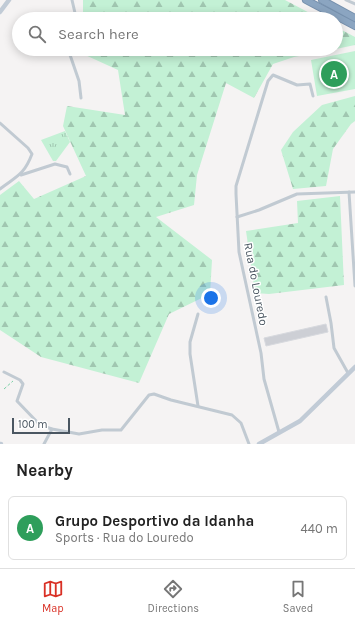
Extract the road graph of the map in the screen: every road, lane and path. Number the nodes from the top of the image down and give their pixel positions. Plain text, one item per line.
1 (8, 0) edge
2 (72, 0) edge
3 (306, 0) edge
4 (322, 0) edge
5 (346, 0) edge
6 (355, 4) edge
7 (0, 12) edge
8 (75, 12) edge
9 (329, 12) edge
10 (355, 18) edge
11 (343, 20) edge
12 (355, 26) edge
13 (70, 56) edge
14 (313, 96) dead end
15 (81, 98) dead end
16 (0, 123) edge
17 (70, 174) dead end
18 (18, 176) junction
19 (0, 189) edge
20 (349, 192) junction
21 (355, 192) edge
22 (237, 217) junction
23 (353, 237) edge
24 (355, 286) edge
25 (326, 297) dead end
26 (198, 314) dead end
27 (355, 368) edge
28 (4, 372) dead end
29 (348, 374) junction
30 (16, 378) junction
31 (4, 390) dead end
32 (197, 406) junction
33 (52, 429) junction
34 (279, 432) junction
35 (44, 444) edge
36 (249, 444) edge
37 (259, 444) edge

1 - 7 street
2 - 8 street
3 - 9 highway
4 - 10 highway
5 - 6 street
11 - 12 highway
13 - 15 street
14 - 22 street, Rua do Louredo
16 - 18 street
17 - 18 street
18 - 19 street
20 - 21 street
20 - 22 street
20 - 23 street
22 - 34 street, Rua do Louredo
23 - 24 street
25 - 29 street
26 - 32 street
27 - 29 street
28 - 30 street
29 - 34 street
30 - 31 path
30 - 33 street
32 - 33 street
32 - 36 street
33 - 35 street
34 - 37 street

